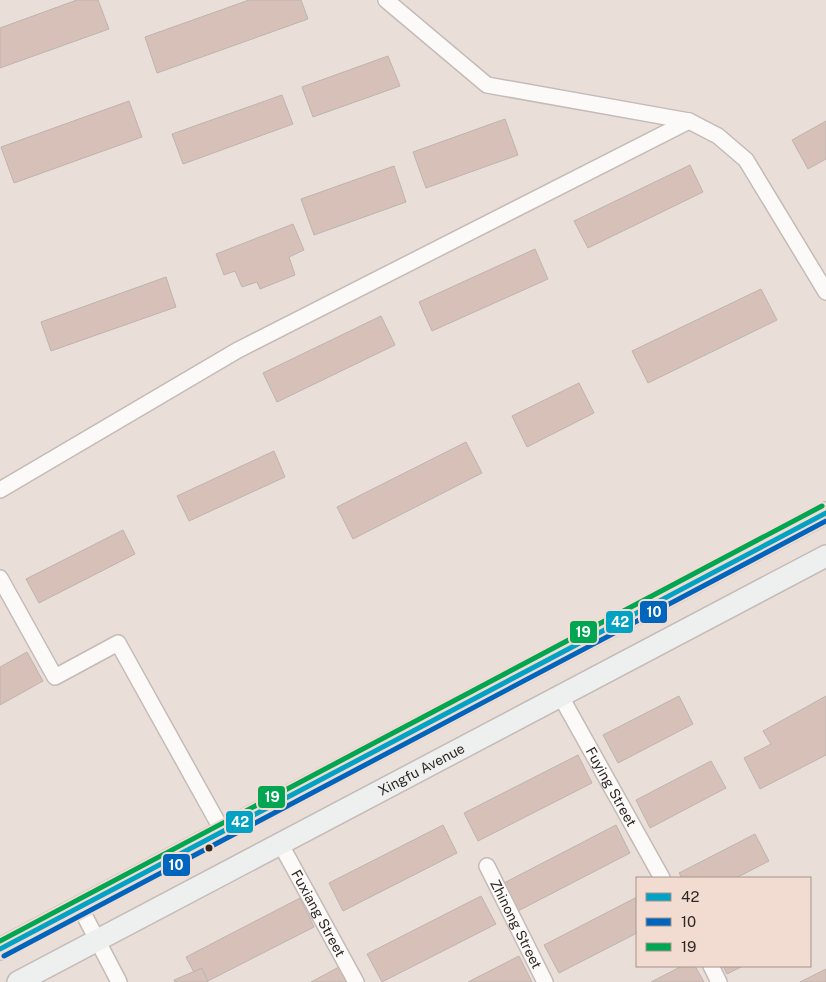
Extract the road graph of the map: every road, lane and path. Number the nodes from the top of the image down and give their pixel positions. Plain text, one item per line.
1 (386, 0) edge
2 (689, 120) junction
3 (826, 292) edge
4 (0, 490) edge
5 (826, 512) edge
6 (826, 556) edge
7 (0, 578) edge
8 (560, 695) junction
9 (223, 832) junction
10 (280, 843) junction
11 (487, 866) dead end
12 (661, 877) edge
13 (80, 907) junction
14 (97, 940) junction
15 (0, 950) edge
16 (712, 967) edge
17 (18, 982) edge
18 (119, 982) edge
19 (356, 982) edge
20 (545, 982) edge
21 (719, 982) edge

1 - 2 street
2 - 3 street
2 - 4 street
5 - 9 main road
6 - 8 main road, Xingfu Avenue
7 - 9 street
8 - 10 main road, Xingfu Avenue
8 - 12 street, Fuying Street
9 - 13 main road
10 - 14 main road, Xingfu Avenue
10 - 19 street, Fuxiang Street
11 - 20 street, Zhinong Street
13 - 14 street
13 - 15 main road
14 - 17 main road, Xingfu Avenue
14 - 18 street
16 - 21 street

